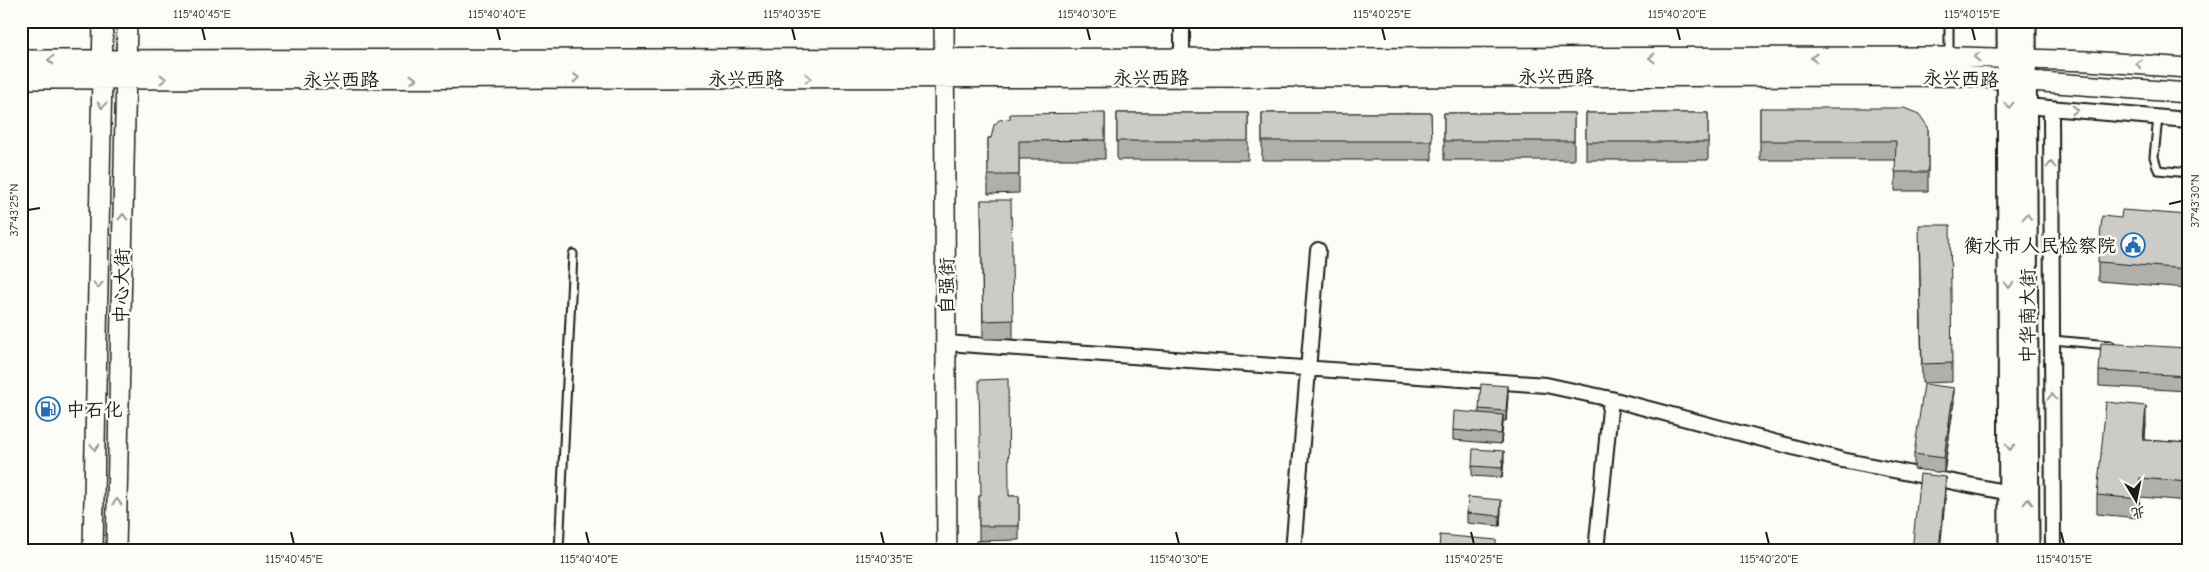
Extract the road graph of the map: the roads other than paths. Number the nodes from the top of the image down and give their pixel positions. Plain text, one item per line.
1 (103, 21) edge
2 (127, 21) edge
3 (944, 21) edge
4 (1182, 21) edge
5 (1949, 21) edge
6 (2008, 21) edge
7 (2025, 21) edge
8 (1949, 58) junction
9 (2017, 58) junction
10 (1182, 59) junction
11 (21, 60) edge
12 (945, 68) junction
13 (2188, 68) edge
14 (114, 70) junction
15 (21, 79) edge
16 (2017, 80) junction
17 (2188, 93) edge
18 (2026, 106) junction
19 (2051, 108) junction
20 (2158, 117) junction
21 (2188, 120) edge
22 (2188, 173) edge
23 (1318, 250) dead end
24 (573, 254) dead end
25 (2052, 340) junction
26 (946, 343) junction
27 (2119, 346) edge
28 (1308, 370) junction
29 (1611, 399) junction
30 (2010, 493) junction
31 (93, 551) edge
32 (116, 551) edge
33 (559, 551) edge
34 (947, 551) edge
35 (1293, 551) edge
36 (1596, 551) edge
37 (2010, 551) edge
38 (2028, 551) edge
39 (2053, 551) edge

1 - 14 main road, 中心大街
2 - 14 main road, 中心大街
3 - 12 main road, 自强街
4 - 10 street
5 - 8 lane
6 - 9 main road, 中华南大街
7 - 9 main road, 中华南大街
9 -> 8 main road, 永兴西路
8 -> 10 main road, 永兴西路
13 -> 9 main road, 永兴西路
9 - 16 main road, 中华南大街
10 - 12 main road, 永兴西路
14 -> 11 main road
12 - 14 main road, 永兴西路
12 - 16 main road, 永兴西路
12 - 26 main road, 自强街
14 - 15 main road
14 -> 31 main road, 中心大街
32 -> 14 main road, 中心大街
16 - 17 main road, 永兴西路
16 - 18 main road, 中华南大街
16 -> 30 main road, 中华南大街
18 - 19 street
38 -> 18 main road, 中华南大街
19 -> 20 street
25 -> 19 street
20 - 21 street
20 - 22 lane
23 - 28 street
24 - 33 lane
25 - 27 lane
39 -> 25 street
26 - 28 street
26 - 34 main road, 自强街
28 - 29 street
28 - 35 street
29 - 30 street
29 - 36 street
30 - 37 main road, 中华南大街

